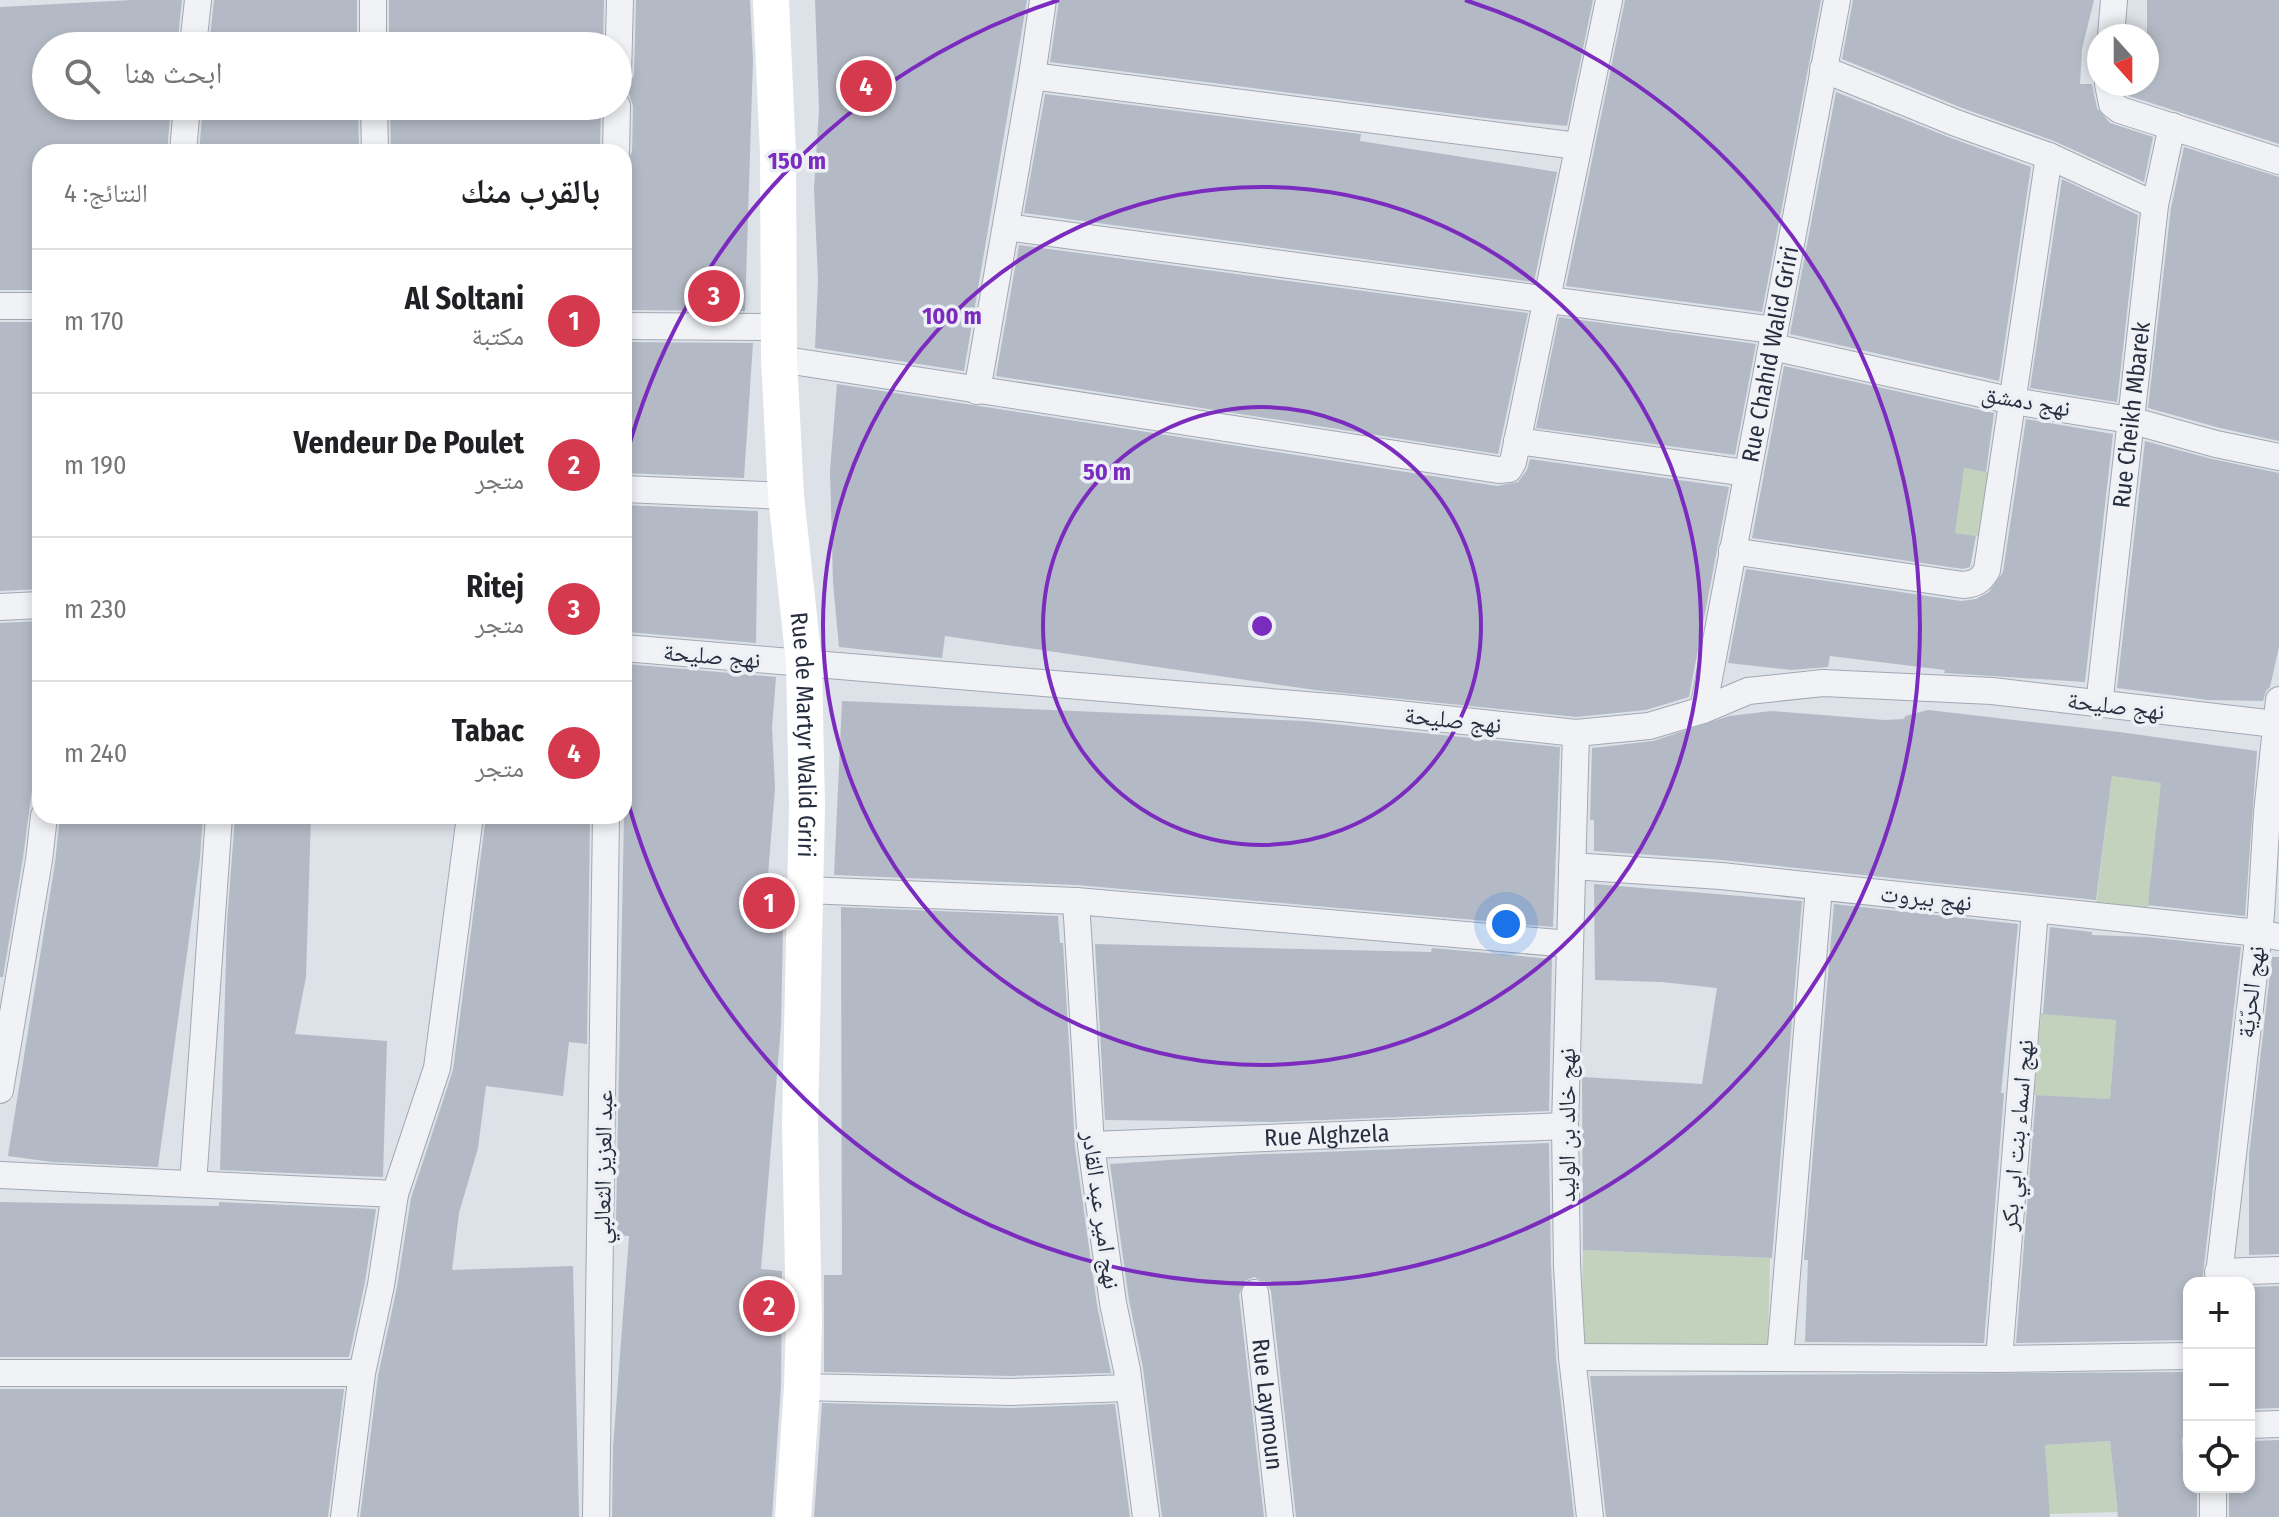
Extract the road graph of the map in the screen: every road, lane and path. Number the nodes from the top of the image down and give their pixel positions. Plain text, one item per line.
1 (198, 0) edge
2 (373, 0) edge
3 (620, 0) edge
4 (771, 0) edge
5 (1043, 0) edge
6 (1609, 0) edge
7 (1837, 0) edge
8 (2114, 0) edge
9 (2112, 24) edge
10 (195, 32) edge
11 (373, 32) edge
12 (619, 32) edge
13 (1823, 69) junction
14 (1032, 76) junction
15 (2110, 96) edge
16 (186, 120) edge
17 (374, 120) edge
18 (617, 120) edge
19 (2172, 126) junction
20 (184, 144) edge
21 (375, 144) edge
22 (616, 144) edge
23 (1577, 146) junction
24 (2049, 156) junction
25 (2279, 161) edge
26 (2155, 205) junction
27 (1006, 227) junction
28 (1546, 300) junction
29 (0, 306) edge
30 (32, 306) edge
31 (632, 327) edge
32 (1773, 339) junction
33 (780, 343) junction
34 (977, 391) junction
35 (2013, 401) junction
36 (2130, 420) junction
37 (1517, 441) junction
38 (2279, 457) edge
39 (1746, 473) junction
40 (632, 489) edge
41 (786, 496) junction
42 (1732, 551) junction
43 (32, 605) edge
44 (0, 607) edge
45 (632, 649) edge
46 (804, 663) junction
47 (2099, 705) junction
48 (1703, 710) junction
49 (2278, 715) edge
50 (1576, 733) junction
51 (43, 824) edge
52 (218, 824) edge
53 (469, 824) edge
54 (606, 824) edge
55 (1572, 866) junction
56 (1819, 887) junction
57 (806, 890) junction
58 (1076, 901) junction
59 (2035, 910) junction
60 (2268, 935) edge
61 (1569, 944) junction
62 (0, 1090) edge
63 (1565, 1126) junction
64 (1091, 1145) junction
65 (0, 1175) edge
66 (193, 1184) junction
67 (395, 1194) junction
68 (2279, 1270) edge
69 (2218, 1277) edge
70 (1255, 1293) dead end
71 (2183, 1356) edge
72 (1572, 1357) junction
73 (1780, 1358) junction
74 (1999, 1359) junction
75 (0, 1373) edge
76 (362, 1373) junction
77 (802, 1387) junction
78 (1129, 1388) junction
79 (2279, 1424) edge
80 (2255, 1425) edge
81 (2213, 1493) edge
82 (344, 1517) edge
83 (596, 1517) edge
84 (793, 1517) edge
85 (1146, 1517) edge
86 (1280, 1517) edge
87 (1590, 1517) edge
88 (2213, 1517) edge

1 - 10 street
2 - 11 street
3 - 12 street
4 - 33 street, Rue de Martyr Walid Griri
5 - 14 street
6 - 23 street
7 - 13 street, Rue Chahid Walid Griri
8 - 9 street
13 - 24 street
13 - 32 street, Rue Chahid Walid Griri
14 - 23 street
14 - 27 street
15 - 19 street
16 - 20 street
17 - 21 street
18 - 22 street
19 - 25 street
19 - 26 street, Rue Cheikh Mbarek
23 - 28 street
24 - 26 street
24 - 35 street
26 - 36 street, Rue Cheikh Mbarek
27 - 28 street, نهج دمشق
27 - 34 street
28 - 32 street, نهج دمشق
28 - 37 street
29 - 30 street
31 - 33 street
32 - 35 street, نهج دمشق
32 - 39 street, Rue Chahid Walid Griri
33 - 34 street
33 - 41 street, Rue de Martyr Walid Griri
34 - 37 street
35 - 36 street, نهج دمشق
35 - 42 street
36 - 38 street, نهج دمشق
36 - 47 street, Rue Cheikh Mbarek
37 - 39 street
39 - 42 street, Rue Chahid Walid Griri
40 - 41 street
41 - 46 street, Rue de Martyr Walid Griri
42 - 48 street, Rue Chahid Walid Griri
43 - 44 street
45 - 46 street, نهج صليحة
46 - 50 street, نهج صليحة
46 - 57 street, Rue de Martyr Walid Griri
47 - 48 street, نهج صليحة
47 - 49 street, نهج صليحة
48 - 50 street, نهج صليحة
49 - 60 street, نهج الحرّيّة
50 - 55 street, نهج خالد بن الوليد
51 - 62 street
52 - 66 street
53 - 67 street
54 - 83 street, عبد العزيز الثعالبي
55 - 56 street, نهج بيروت
55 - 61 street, نهج خالد بن الوليد
56 - 59 street, نهج بيروت
56 - 73 street
57 - 58 street
57 - 77 street, Rue de Martyr Walid Griri
58 - 61 street
58 - 64 street, نهج امير عبد القادر
59 - 60 street, نهج بيروت
59 - 74 street, نهج اسماء بنت ابي بكر
60 - 69 street, نهج الحرّيّة
61 - 63 street, نهج خالد بن الوليد
63 - 64 street, Rue Alghzela
63 - 72 street, نهج خالد بن الوليد
64 - 78 street, نهج امير عبد القادر
65 - 66 street
66 - 67 street
67 - 76 street
68 - 69 street
70 - 86 street, Rue Laymoun
71 - 74 street
72 - 73 street
72 - 87 street, نهج خالد بن الوليد
73 - 74 street
75 - 76 street
76 - 82 street
77 - 78 street
77 - 84 street, Rue de Martyr Walid Griri
78 - 85 street, نهج امير عبد القادر
79 - 80 street
81 - 88 street

